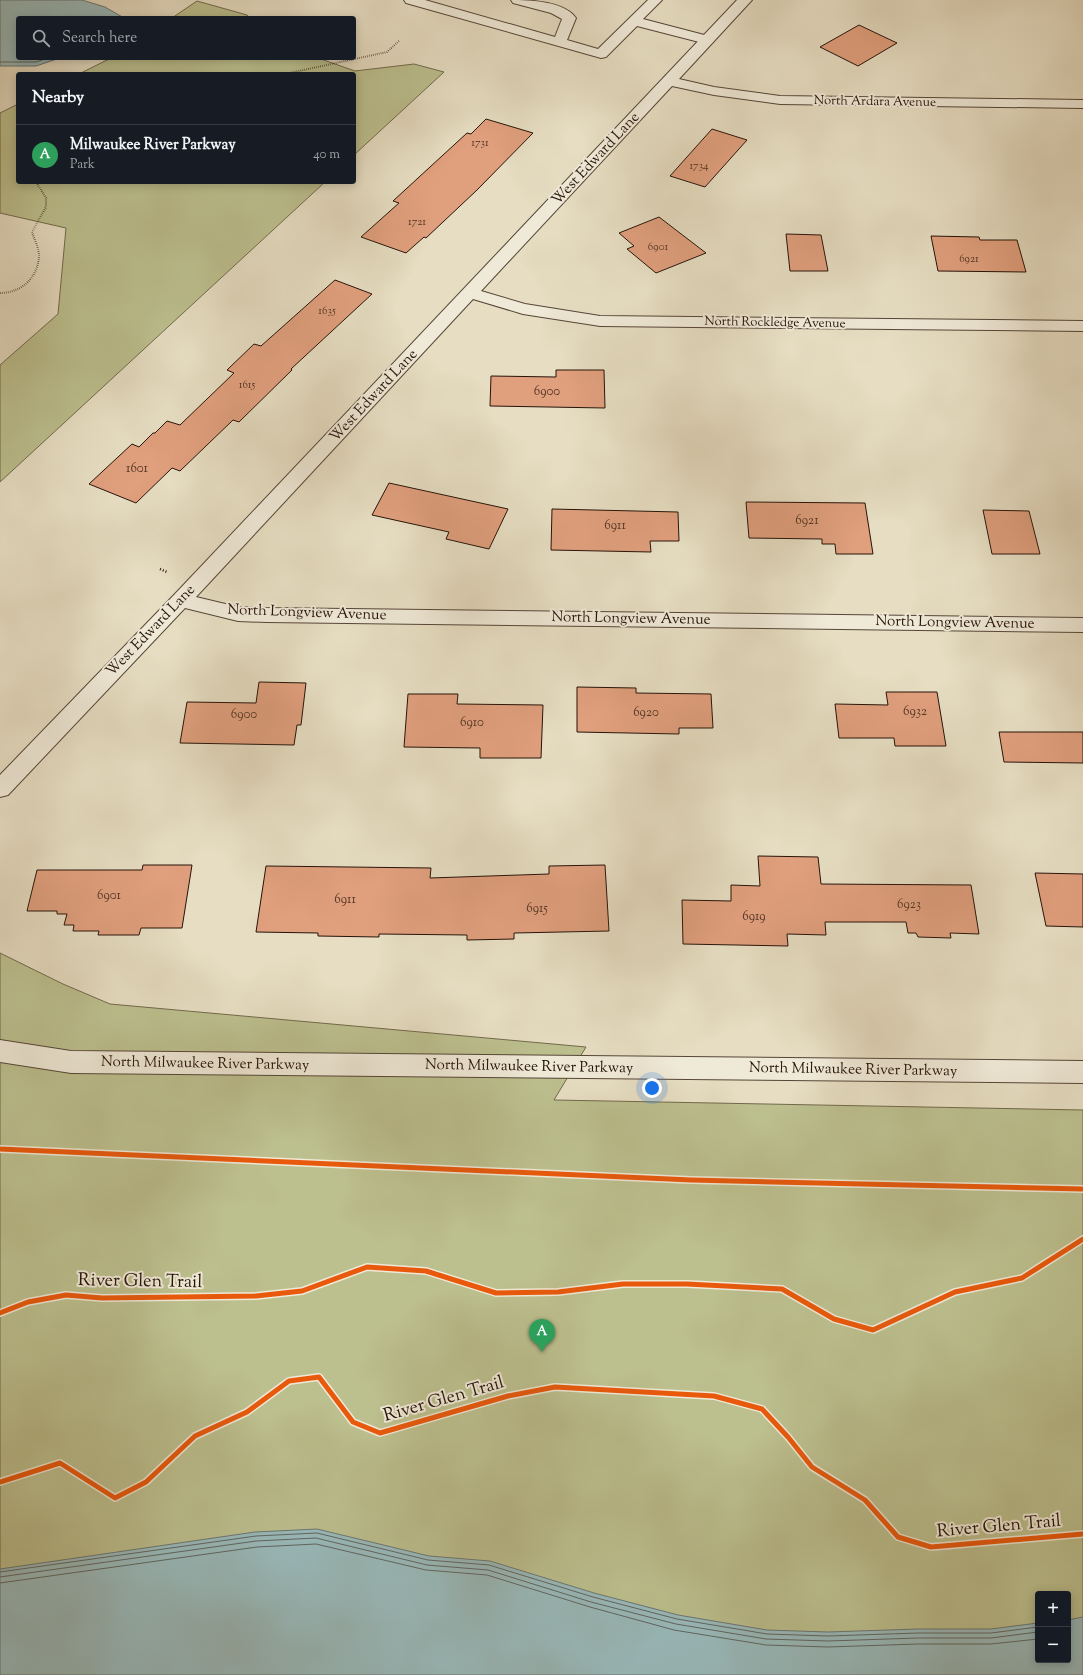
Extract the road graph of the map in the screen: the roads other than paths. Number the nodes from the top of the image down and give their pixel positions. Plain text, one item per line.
1 (412, 0) edge
2 (518, 0) edge
3 (656, 0) edge
4 (745, 0) edge
5 (634, 21) junction
6 (707, 40) junction
7 (559, 42) junction
8 (669, 81) junction
9 (1083, 104) edge
10 (470, 293) junction
11 (1083, 326) edge
12 (181, 600) junction
13 (1083, 625) edge
14 (0, 788) edge
15 (0, 1051) edge
16 (1083, 1072) edge

1 - 7 lane
2 - 7 lane
3 - 5 lane
4 - 6 street, West Edward Lane
5 - 6 lane
5 - 7 lane
6 - 8 street, West Edward Lane
8 - 9 street, North Ardara Avenue
8 - 10 street, West Edward Lane
10 - 11 street, North Rockledge Avenue
10 - 12 street, West Edward Lane
12 - 13 street, North Longview Avenue
12 - 14 street, West Edward Lane
15 - 16 street, North Milwaukee River Parkway

